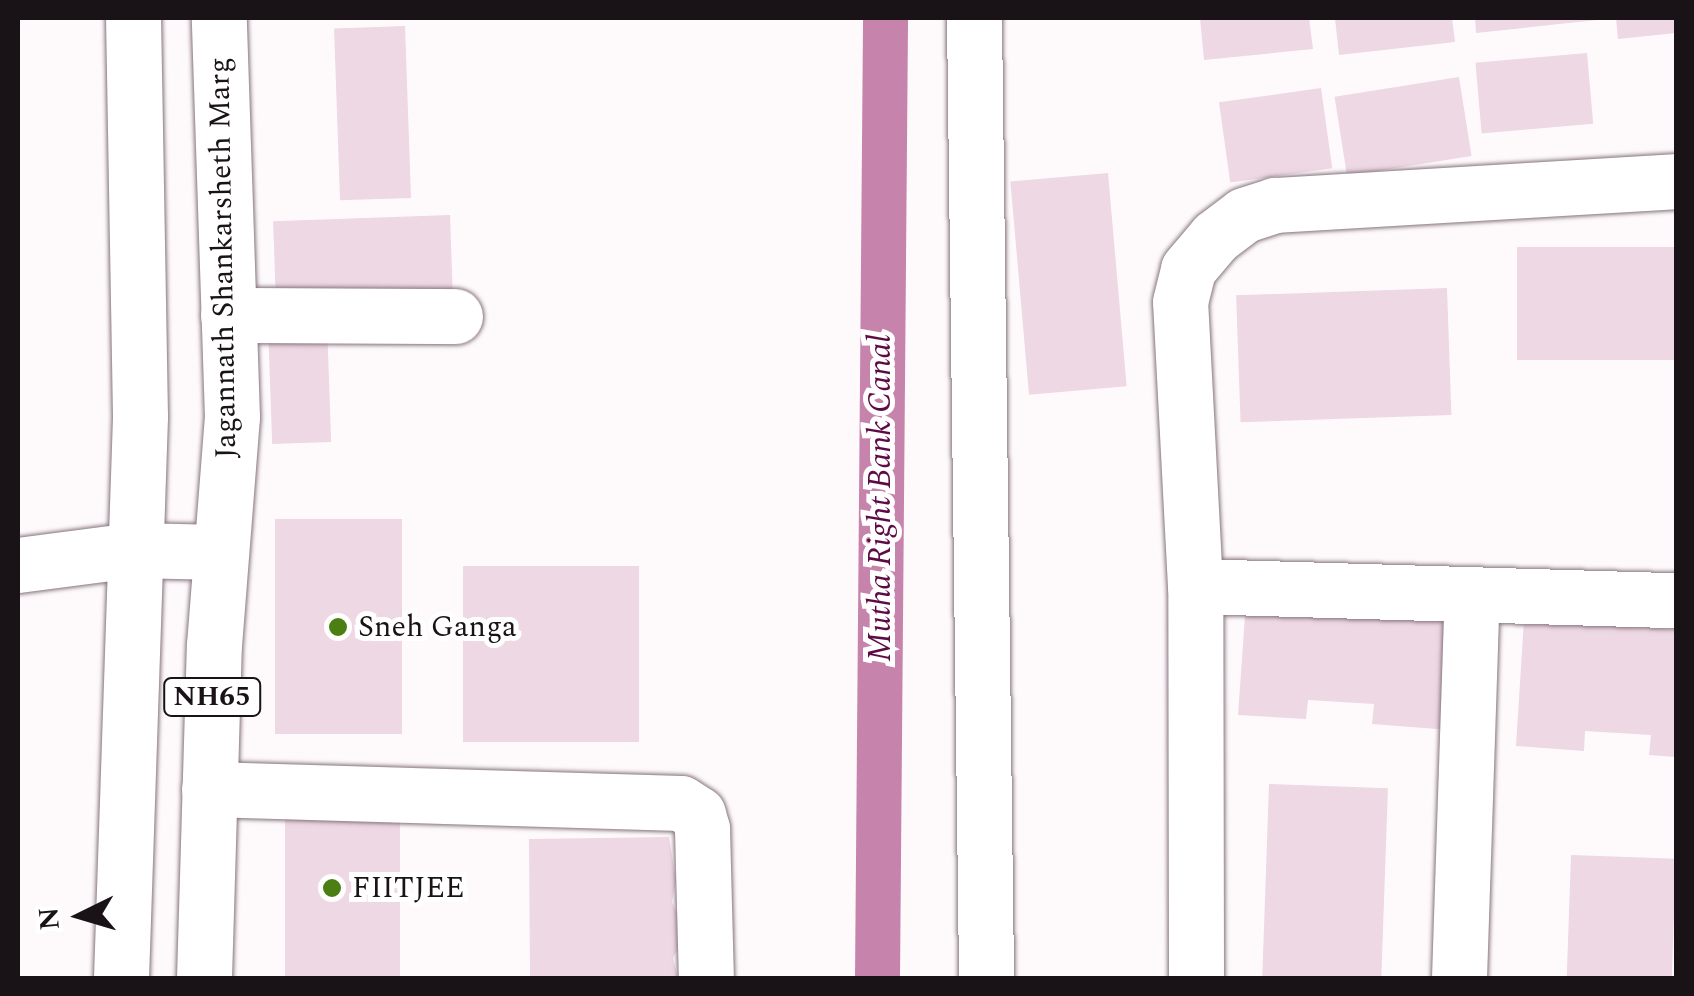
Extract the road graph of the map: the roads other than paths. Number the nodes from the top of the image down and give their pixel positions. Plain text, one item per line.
1 (133, 18) edge
2 (219, 18) edge
3 (974, 18) edge
4 (1676, 181) edge
5 (228, 315) junction
6 (455, 316) dead end
7 (133, 550) junction
8 (221, 552) junction
9 (18, 565) edge
10 (1195, 586) junction
11 (1472, 594) junction
12 (1676, 600) edge
13 (210, 789) junction
14 (120, 978) edge
15 (204, 978) edge
16 (706, 978) edge
17 (986, 978) edge
18 (1196, 978) edge
19 (1460, 978) edge

1 - 7 main road, NH65
2 - 5 main road, Jagannath Shankarsheth Marg / NH65
3 - 17 main road
4 - 10 main road
5 - 6 main road
5 - 8 main road, Jagannath Shankarsheth Marg / NH65
7 - 8 main road
7 - 9 main road
7 - 14 main road, NH65
8 - 13 main road, Jagannath Shankarsheth Marg / NH65
10 - 11 main road
10 - 18 main road
11 - 12 main road
11 - 19 main road
13 - 15 main road, Jagannath Shankarsheth Marg / NH65
13 - 16 main road

